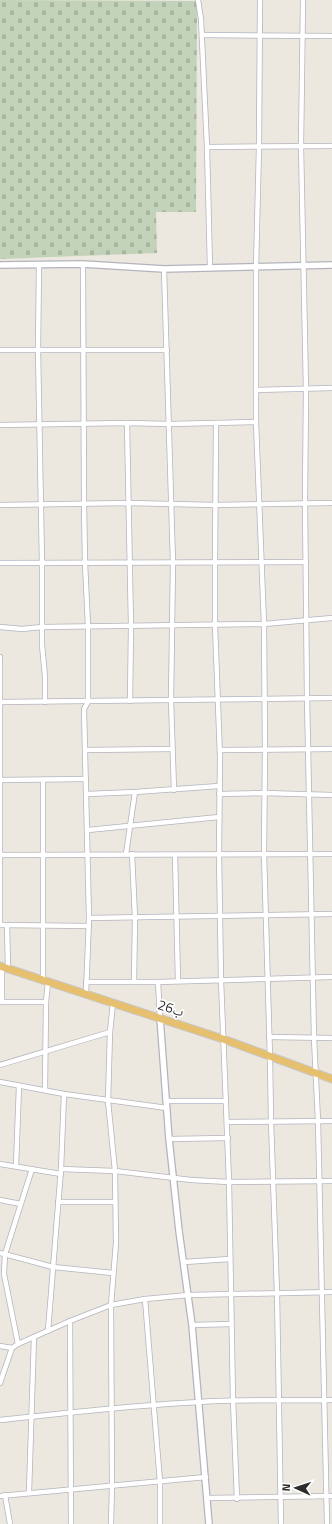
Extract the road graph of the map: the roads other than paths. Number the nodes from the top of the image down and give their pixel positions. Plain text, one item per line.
1 (198, 0) edge
2 (260, 0) edge
3 (303, 0) edge
4 (202, 35) junction
5 (260, 35) junction
6 (302, 36) junction
7 (332, 36) edge
8 (301, 146) junction
9 (332, 146) edge
10 (207, 147) junction
11 (260, 147) junction
12 (39, 264) junction
13 (83, 264) junction
14 (0, 265) edge
15 (303, 265) junction
16 (332, 265) edge
17 (210, 267) junction
18 (256, 268) junction
19 (164, 269) junction
20 (0, 350) edge
21 (38, 350) junction
22 (84, 350) junction
23 (167, 350) junction
24 (332, 388) edge
25 (306, 389) junction
26 (256, 390) junction
27 (256, 422) junction
28 (126, 423) junction
29 (216, 423) junction
30 (170, 424) junction
31 (0, 425) edge
32 (40, 425) junction
33 (84, 425) junction
34 (305, 502) junction
35 (84, 503) junction
36 (128, 503) junction
37 (260, 503) junction
38 (332, 503) edge
39 (41, 504) junction
40 (170, 504) junction
41 (0, 505) edge
42 (214, 505) junction
43 (262, 562) junction
44 (306, 562) junction
45 (0, 563) edge
46 (42, 563) junction
47 (85, 563) junction
48 (129, 563) junction
49 (172, 563) junction
50 (215, 563) junction
51 (332, 618) edge
52 (307, 620) junction
53 (172, 624) junction
54 (215, 624) junction
55 (264, 624) junction
56 (88, 626) junction
57 (131, 626) junction
58 (0, 627) edge
59 (42, 627) junction
60 (0, 657) edge
61 (307, 698) junction
62 (332, 698) edge
63 (218, 699) junction
64 (171, 700) junction
65 (264, 700) junction
66 (130, 701) junction
67 (0, 702) edge
68 (45, 702) junction
69 (88, 702) junction
70 (0, 730) edge
71 (332, 749) edge
72 (86, 750) junction
73 (172, 750) junction
74 (220, 750) junction
75 (265, 750) junction
76 (308, 750) junction
77 (86, 779) junction
78 (0, 780) edge
79 (43, 780) junction
80 (219, 786) junction
81 (174, 790) junction
82 (135, 792) junction
83 (264, 793) junction
84 (87, 794) junction
85 (219, 794) junction
86 (309, 794) junction
87 (332, 795) edge
88 (219, 817) junction
89 (130, 826) junction
90 (88, 830) junction
91 (126, 854) junction
92 (132, 854) junction
93 (219, 854) junction
94 (264, 854) junction
95 (311, 854) junction
96 (332, 854) edge
97 (1, 855) edge
98 (43, 855) junction
99 (87, 855) junction
100 (175, 855) junction
101 (312, 914) junction
102 (332, 914) edge
103 (266, 915) junction
104 (220, 916) junction
105 (177, 917) junction
106 (89, 918) junction
107 (135, 918) junction
108 (0, 925) edge
109 (7, 925) junction
110 (43, 926) junction
111 (89, 926) junction
112 (3, 967) edge
113 (332, 977) edge
114 (313, 978) junction
115 (268, 979) junction
116 (221, 980) junction
117 (45, 981) junction
118 (178, 981) junction
119 (86, 982) junction
120 (134, 982) junction
121 (158, 982) junction
122 (86, 994) junction
123 (1, 1002) edge
124 (46, 1002) junction
125 (113, 1003) junction
126 (160, 1018) junction
127 (110, 1032) junction
128 (269, 1037) junction
129 (314, 1038) junction
130 (332, 1038) edge
131 (222, 1039) junction
132 (45, 1052) junction
133 (270, 1058) junction
134 (0, 1065) edge
135 (316, 1073) junction
136 (332, 1079) edge
137 (0, 1082) edge
138 (19, 1086) junction
139 (45, 1090) junction
140 (64, 1094) junction
141 (108, 1101) junction
142 (226, 1101) junction
143 (166, 1102) junction
144 (167, 1108) junction
145 (271, 1121) junction
146 (318, 1121) junction
147 (332, 1121) edge
148 (227, 1122) junction
149 (228, 1138) junction
150 (169, 1139) junction
151 (0, 1164) edge
152 (16, 1166) junction
153 (32, 1169) junction
154 (115, 1171) junction
155 (61, 1172) junction
156 (174, 1178) junction
157 (274, 1181) junction
158 (319, 1181) junction
159 (332, 1181) edge
160 (229, 1182) junction
161 (0, 1200) edge
162 (58, 1202) junction
163 (115, 1202) junction
164 (21, 1204) junction
165 (2, 1254) edge
166 (230, 1259) junction
167 (184, 1262) junction
168 (53, 1267) junction
169 (113, 1273) junction
170 (321, 1292) junction
171 (332, 1292) edge
172 (231, 1293) junction
173 (277, 1293) junction
174 (189, 1295) junction
175 (145, 1299) junction
176 (112, 1305) junction
177 (70, 1321) junction
178 (231, 1324) junction
179 (192, 1325) junction
180 (48, 1331) junction
181 (34, 1337) junction
182 (18, 1344) junction
183 (0, 1346) edge
184 (12, 1348) junction
185 (0, 1383) edge
186 (233, 1400) junction
187 (278, 1400) junction
188 (323, 1400) junction
189 (332, 1400) edge
190 (199, 1402) junction
191 (153, 1405) junction
192 (112, 1408) junction
193 (71, 1414) junction
194 (31, 1417) junction
195 (0, 1420) edge
196 (206, 1477) junction
197 (160, 1482) junction
198 (112, 1486) junction
199 (71, 1490) junction
200 (29, 1492) junction
201 (2, 1495) edge
202 (326, 1496) junction
203 (332, 1496) edge
204 (208, 1498) junction
205 (237, 1498) junction
206 (280, 1498) junction
207 (10, 1524) edge
208 (71, 1524) edge
209 (111, 1524) edge
210 (160, 1524) edge
211 (209, 1524) edge
212 (281, 1524) edge
213 (327, 1524) edge

1 - 4 street
2 - 5 street
3 - 6 street
4 - 5 street
4 - 10 street
5 - 6 street
5 - 11 street
6 - 7 street
6 - 8 street
8 - 9 street
8 - 11 street
8 - 15 street
10 - 11 street
10 - 17 street
11 - 18 street
12 - 13 street
12 - 14 street
12 - 21 street
13 - 19 street
13 - 22 street
15 - 16 street
15 - 18 street
15 - 25 street
17 - 18 street
17 - 19 street
18 - 26 street
19 - 23 street
20 - 21 street
21 - 22 street
21 - 32 street
22 - 23 street
22 - 33 street
23 - 30 street
24 - 25 street
25 - 26 street
25 - 34 street
26 - 27 street
27 - 29 street
27 - 37 street
28 - 30 street
28 - 33 street
28 - 36 street
29 - 30 street
29 - 42 street
30 - 40 street
31 - 32 street
32 - 33 street
32 - 39 street
33 - 35 street
34 - 37 street
34 - 38 street
34 - 44 street
35 - 36 street
35 - 39 street
35 - 47 street
36 - 40 street
36 - 48 street
37 - 42 street
37 - 43 street
39 - 41 street
39 - 46 street
40 - 42 street
40 - 49 street
42 - 50 street
43 - 44 street
43 - 50 street
43 - 55 street
44 - 52 street
45 - 46 street
46 - 47 street
46 - 59 street
47 - 48 street
47 - 56 street
48 - 49 street
48 - 57 street
49 - 50 street
49 - 53 street
50 - 54 street
51 - 52 street
52 - 55 street
52 - 61 street
53 - 54 street
53 - 57 street
53 - 64 street
54 - 55 street
54 - 63 street
55 - 65 street
56 - 57 street
56 - 59 street
56 - 69 street
57 - 66 street
58 - 59 street
59 - 68 street
60 - 67 street
61 - 62 street
61 - 65 street
61 - 76 street
63 - 64 street
63 - 65 street
63 - 74 street
64 - 66 street
64 - 73 street
65 - 75 street
66 - 69 street
67 - 68 street
67 - 70 street
68 - 69 street
69 - 72 street
70 - 78 street
71 - 76 street
72 - 73 street
72 - 77 street
73 - 81 street
74 - 75 street
74 - 80 street
75 - 76 street
75 - 83 street
76 - 86 street
77 - 79 street
77 - 84 street
78 - 79 street
78 - 97 street
79 - 98 street
80 - 81 street
80 - 85 street
81 - 82 street
82 - 84 street
82 - 89 street
83 - 85 street
83 - 86 street
83 - 94 street
84 - 90 street
85 - 88 street
86 - 87 street
86 - 95 street
88 - 89 street
88 - 93 street
89 - 90 street
89 - 91 street
90 - 99 street
91 - 92 street
91 - 99 street
92 - 100 street
92 - 107 street
93 - 94 street
93 - 100 street
93 - 104 street
94 - 95 street
94 - 103 street
95 - 96 street
95 - 101 street
97 - 98 street
97 - 108 street
98 - 99 street
98 - 110 street
99 - 106 street
100 - 105 street
101 - 102 street
101 - 103 street
101 - 114 street
103 - 104 street
103 - 115 street
104 - 105 street
104 - 116 street
105 - 107 street
105 - 118 street
106 - 107 street
106 - 111 street
107 - 120 street
108 - 109 street
109 - 110 street
109 - 112 street
110 - 111 street
110 - 117 street
111 - 119 street
112 - 117 highway, 26ب
112 - 123 street
113 - 114 street
114 - 115 street
114 - 129 street
115 - 116 street
115 - 128 street
116 - 118 street
116 - 131 street
117 - 122 highway, 26ب
117 - 124 street
118 - 121 street
119 - 120 street
119 - 122 street
120 - 121 street
121 - 126 street
122 - 125 highway, 26ب
123 - 124 street
124 - 132 street
125 - 126 highway, 26ب
125 - 127 street
126 - 131 highway, 26ب
126 - 143 street
127 - 132 street
127 - 141 street
128 - 129 street
128 - 133 street
129 - 130 street
129 - 135 street
131 - 133 highway, 26ب
131 - 142 street
132 - 134 street
132 - 139 street
133 - 135 highway, 26ب
133 - 145 street
135 - 136 highway, 26ب
135 - 146 street
137 - 138 street
138 - 139 street
138 - 152 street
139 - 140 street
140 - 141 street
140 - 155 street
141 - 144 street
141 - 154 street
142 - 143 street
142 - 148 street
143 - 144 street
144 - 150 street
145 - 146 street
145 - 148 street
145 - 157 street
146 - 147 street
146 - 158 street
148 - 149 street
149 - 150 street
149 - 160 street
150 - 156 street
151 - 152 street
152 - 153 street
153 - 155 street
153 - 164 street
154 - 155 street
154 - 156 street
154 - 163 street
155 - 162 street
156 - 160 street
156 - 167 street
157 - 158 street
157 - 160 street
157 - 173 street
158 - 159 street
158 - 170 street
160 - 166 street
161 - 164 street
162 - 163 street
162 - 168 street
163 - 169 street
164 - 165 street
165 - 168 street
165 - 182 street
166 - 167 street
166 - 172 street
167 - 174 street
168 - 169 street
168 - 180 street
169 - 176 street
170 - 171 street
170 - 173 street
170 - 188 street
172 - 173 street
172 - 174 street
172 - 178 street
173 - 187 street
174 - 175 street
174 - 179 street
175 - 176 street
175 - 191 street
176 - 177 street
176 - 192 street
177 - 180 street
177 - 193 street
178 - 179 street
178 - 186 street
179 - 190 street
180 - 181 street
181 - 182 street
181 - 194 street
182 - 184 street
183 - 184 street
184 - 185 street
186 - 187 street
186 - 190 street
186 - 205 street
187 - 188 street
187 - 206 street
188 - 189 street
188 - 202 street
190 - 191 street
190 - 196 street
191 - 192 street
191 - 197 street
192 - 193 street
192 - 198 street
193 - 194 street
193 - 199 street
194 - 195 street
194 - 200 street
196 - 197 street
196 - 204 street
197 - 198 street
197 - 210 street
198 - 199 street
198 - 209 street
199 - 200 street
199 - 208 street
200 - 201 street
201 - 207 street
202 - 203 street
202 - 206 street
202 - 213 street
204 - 205 street
204 - 211 street
205 - 206 street
206 - 212 street

